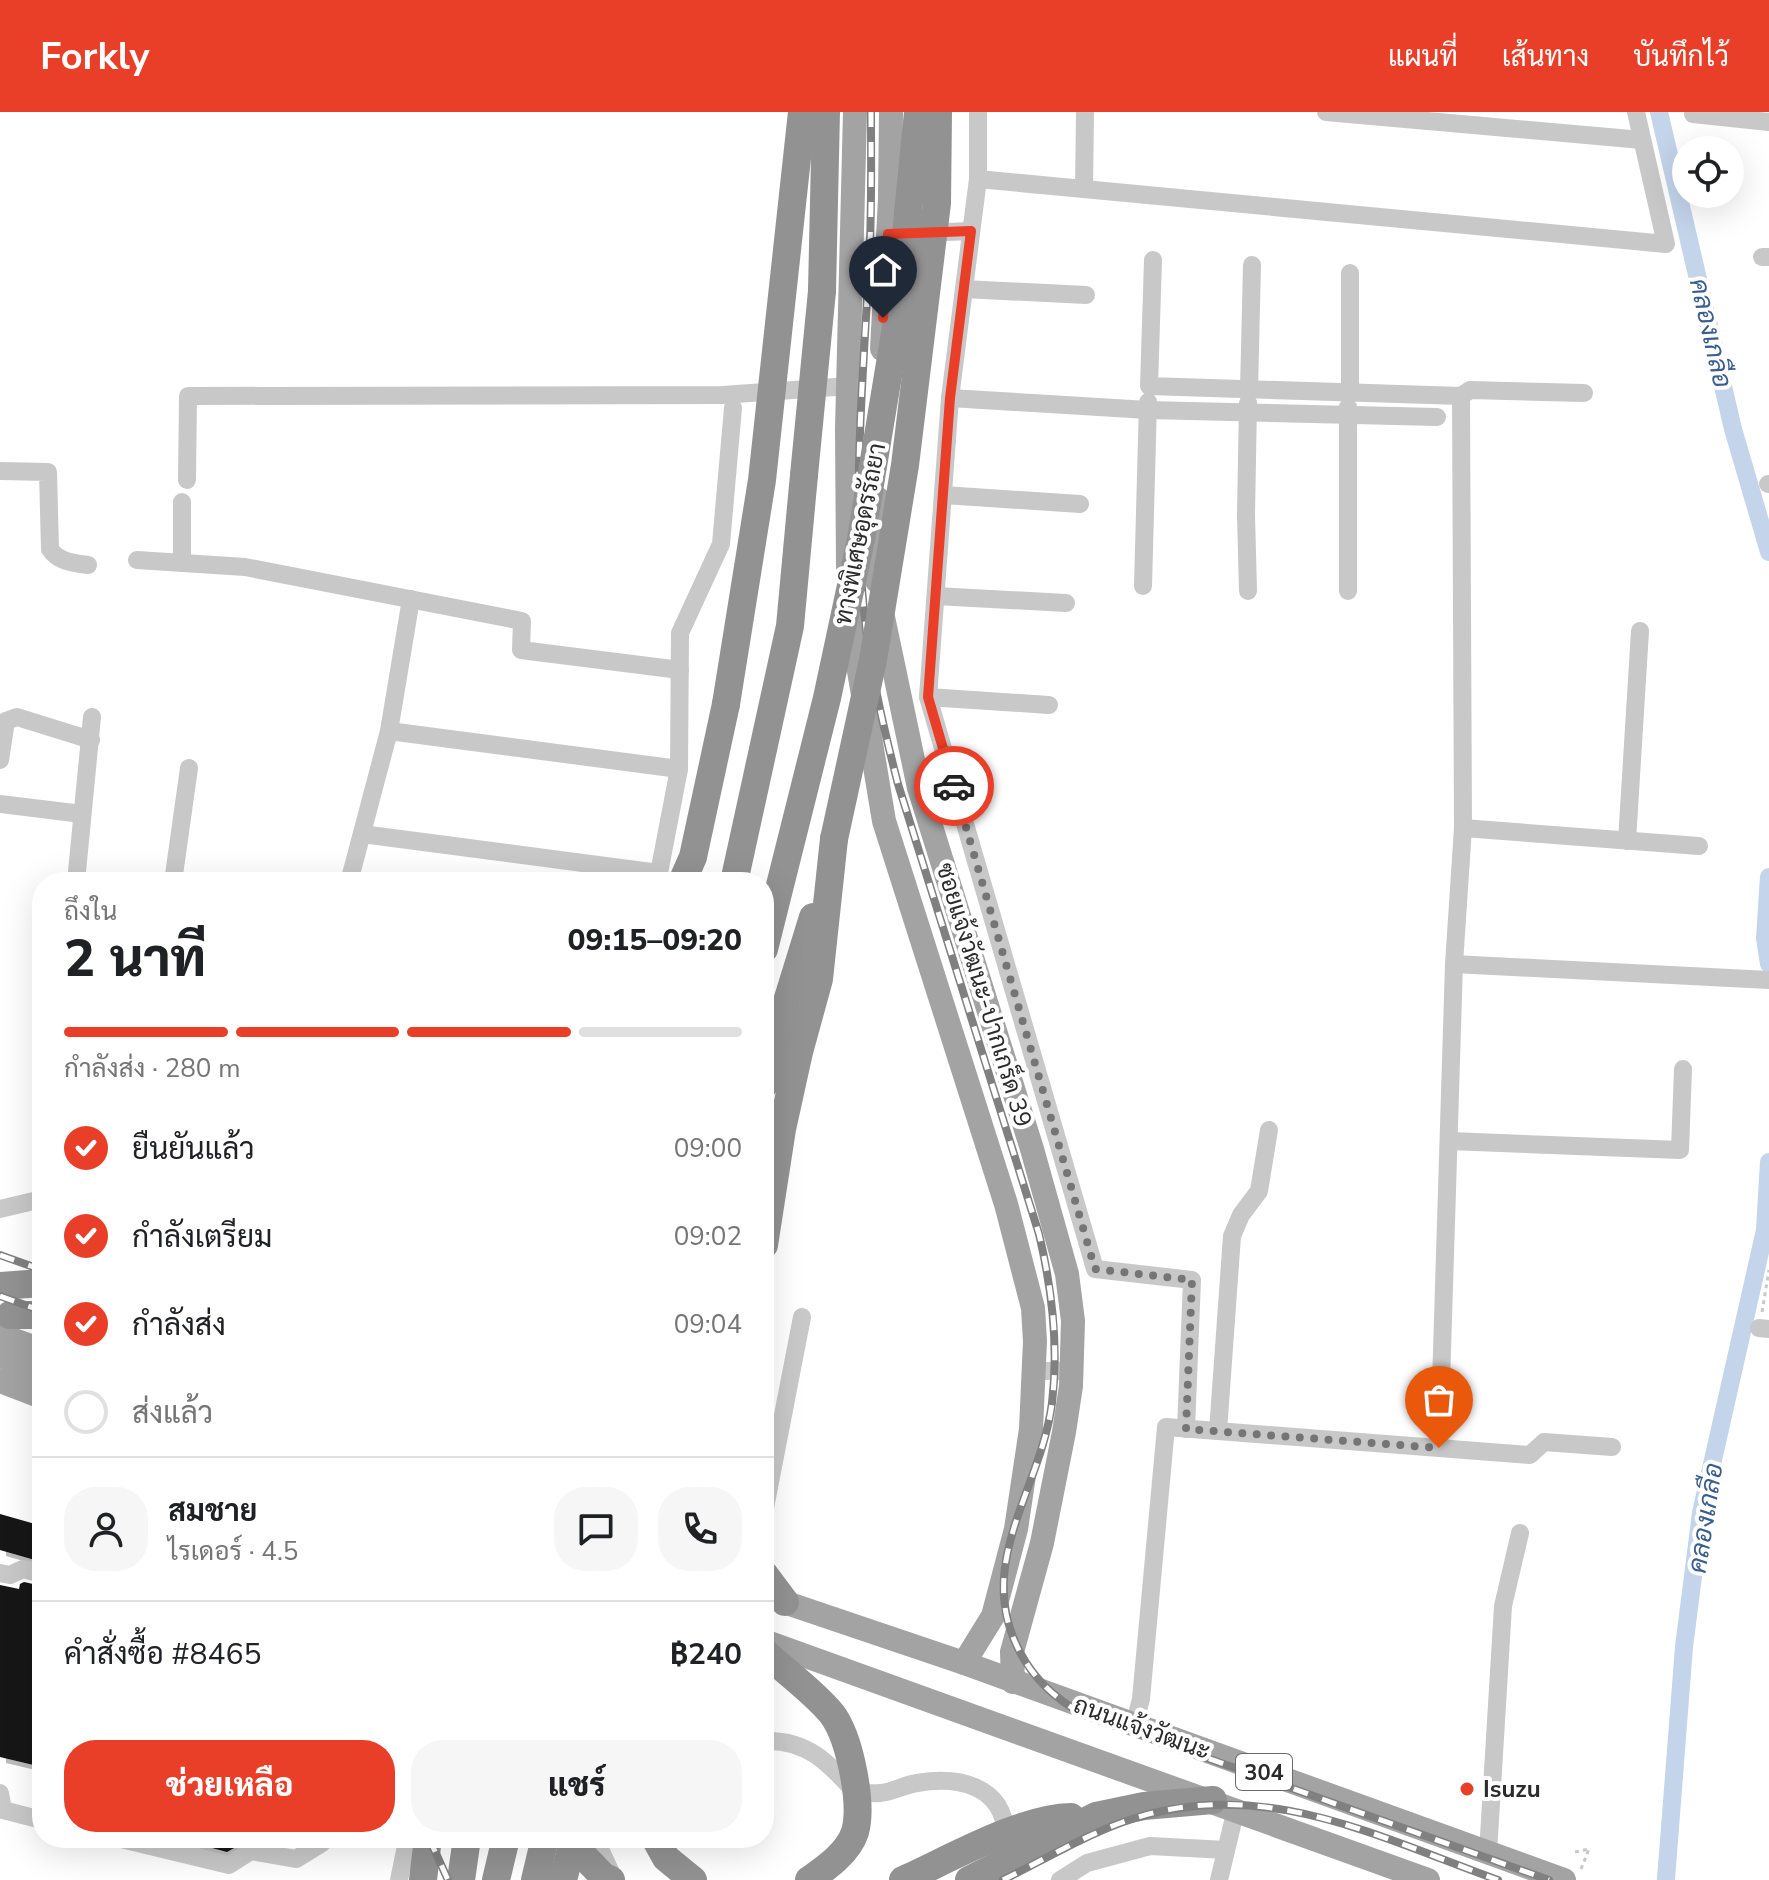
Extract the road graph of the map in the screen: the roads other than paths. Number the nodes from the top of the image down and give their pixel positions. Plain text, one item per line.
1 (802, 112) edge
2 (826, 112) edge
3 (855, 112) edge
4 (891, 112) edge
5 (918, 112) edge
6 (938, 112) edge
7 (978, 112) edge
8 (1085, 112) edge
9 (1326, 112) edge
10 (1636, 112) edge
11 (1693, 114) edge
12 (1769, 122) edge
13 (1642, 140) junction
14 (978, 179) junction
15 (1084, 189) junction
16 (971, 231) junction
17 (888, 234) junction
18 (1153, 260) dead end
19 (1252, 265) dead end
20 (1350, 273) dead end
21 (964, 289) junction
22 (1086, 295) dead end
23 (849, 386) junction
24 (1584, 393) dead end
25 (1461, 396) junction
26 (950, 398) junction
27 (1148, 400) junction
28 (1249, 402) junction
29 (1349, 405) junction
30 (733, 408) dead end
31 (1437, 417) dead end
32 (0, 471) edge
33 (187, 480) dead end
34 (944, 495) junction
35 (182, 502) dead end
36 (1080, 504) dead end
37 (137, 560) dead end
38 (182, 563) junction
39 (88, 565) dead end
40 (1143, 586) dead end
41 (1248, 591) dead end
42 (1348, 591) dead end
43 (936, 596) junction
44 (411, 599) junction
45 (1066, 603) dead end
46 (1640, 631) dead end
47 (680, 670) junction
48 (928, 697) junction
49 (1049, 705) dead end
50 (92, 717) dead end
51 (389, 731) junction
52 (91, 740) junction
53 (0, 760) edge
54 (189, 768) dead end
55 (679, 769) junction
56 (0, 804) edge
57 (82, 814) junction
58 (1463, 828) junction
59 (362, 834) junction
60 (834, 839) junction
61 (1627, 841) junction
62 (1699, 846) dead end
63 (77, 872) edge
64 (174, 872) edge
65 (352, 872) edge
66 (618, 872) edge
67 (666, 872) edge
68 (674, 872) edge
69 (736, 872) edge
70 (774, 909) edge
71 (1454, 964) junction
72 (1765, 979) edge
73 (774, 1044) edge
74 (1683, 1069) dead end
75 (1269, 1130) dead end
76 (1449, 1141) junction
77 (774, 1181) edge
78 (32, 1201) edge
79 (0, 1209) edge
80 (32, 1284) edge
81 (0, 1286) edge
82 (32, 1316) edge
83 (802, 1317) dead end
84 (3, 1320) edge
85 (32, 1325) edge
86 (32, 1342) edge
87 (0, 1356) edge
88 (32, 1368) edge
89 (1034, 1371) junction
90 (1072, 1371) junction
91 (0, 1381) edge
92 (32, 1393) edge
93 (1186, 1429) junction
94 (1218, 1431) junction
95 (1612, 1447) dead end
96 (1439, 1448) junction
97 (774, 1461) edge
98 (1520, 1533) dead end
99 (32, 1571) edge
100 (0, 1573) edge
101 (774, 1598) edge
102 (774, 1645) edge
103 (774, 1661) edge
104 (964, 1663) junction
105 (1013, 1682) junction
106 (1134, 1725) junction
107 (774, 1740) edge
108 (855, 1792) junction
109 (0, 1793) edge
110 (1224, 1805) junction
111 (1096, 1816) junction
112 (32, 1817) edge
113 (1006, 1834) junction
114 (158, 1848) edge
115 (314, 1848) edge
116 (406, 1848) edge
117 (427, 1848) edge
118 (466, 1848) edge
119 (504, 1848) edge
120 (514, 1848) edge
121 (543, 1848) edge
122 (571, 1848) edge
123 (576, 1848) edge
124 (600, 1848) edge
125 (660, 1848) edge
126 (1226, 1850) junction
127 (1488, 1853) junction
128 (399, 1880) edge
129 (423, 1880) edge
130 (461, 1880) edge
131 (496, 1880) edge
132 (506, 1880) edge
133 (535, 1880) edge
134 (563, 1880) edge
135 (613, 1880) edge
136 (693, 1880) edge
137 (809, 1880) edge
138 (903, 1880) edge
139 (969, 1880) edge
140 (1060, 1880) edge
141 (1219, 1880) edge
142 (1428, 1880) edge
143 (1564, 1880) edge

1 - 68 highway, bridge
2 - 69 highway, bridge
3 - 23 main road, ซอยแจ้งวัฒนะ-ปากเกร็ด 39
4 - 17 main road, ซอยแจ้งวัฒนะ-ปากเกร็ด 39
5 - 70 highway, ทางพิเศษอุดรรัถยา, bridge
6 - 60 highway, bridge
7 - 14 street
8 - 15 street
9 - 13 street
10 - 13 street
11 - 12 street
13 - 15 street
14 - 15 street
14 - 16 street
16 - 17 street
16 - 21 street
17 - 90 main road, ซอยแจ้งวัฒนะ-ปากเกร็ด 39
18 - 27 street
19 - 28 street
20 - 29 street
21 - 22 street
21 - 26 street
23 - 33 street
23 - 89 main road, ซอยแจ้งวัฒนะ-ปากเกร็ด 39
24 - 25 street
25 - 29 street
25 - 58 street
26 - 27 street
26 - 34 street
27 - 28 street
27 - 40 street
28 - 29 street
28 - 41 street
29 - 31 street
29 - 42 street
30 - 47 street
32 - 39 street
34 - 36 street
34 - 43 street
35 - 38 street
37 - 38 street
38 - 44 street
43 - 45 street
43 - 48 street
44 - 47 street
44 - 51 street
46 - 61 street
47 - 55 street
48 - 49 street
48 - 93 street
50 - 52 street
51 - 55 street
51 - 59 street
52 - 53 street
52 - 57 street
54 - 64 street
55 - 67 street
56 - 57 street
57 - 63 street
58 - 61 street
58 - 71 street
59 - 65 street
59 - 66 street
60 - 73 highway
60 - 77 highway
61 - 62 street
71 - 72 street
71 - 76 street
74 - 76 street
75 - 94 street
76 - 96 street
78 - 79 street
80 - 81 highway
82 - 84 highway
83 - 97 street
84 - 85 main road
84 - 86 main road
87 - 88 main road
89 - 90 street
89 - 104 main road, ซอยแจ้งวัฒนะ-ปากเกร็ด 39
90 - 105 main road, ซอยแจ้งวัฒนะ-ปากเกร็ด 39
91 - 92 main road
93 - 94 street
93 - 106 street
94 - 96 street
95 - 96 street
98 - 127 street
99 - 100 street
101 - 104 main road, ถนนแจ้งวัฒนะ / 304
102 - 110 main road, ถนนแจ้งวัฒนะ / 304
103 - 108 highway
104 - 105 main road, ถนนแจ้งวัฒนะ / 304
105 - 106 main road, ถนนแจ้งวัฒนะ / 304
106 - 127 main road, ถนนแจ้งวัฒนะ / 304
107 - 108 street
108 - 113 street
108 - 137 highway
109 - 112 street
110 - 111 highway
110 - 126 street
110 - 142 main road, ถนนแจ้งวัฒนะ / 304
111 - 113 highway
111 - 139 highway
113 - 138 highway
114 - 115 street
116 - 128 street
117 - 129 highway
118 - 130 highway
119 - 131 highway
120 - 132 street
121 - 133 highway
122 - 134 highway
123 - 135 highway, bridge
124 - 135 street
125 - 136 highway
126 - 140 street
126 - 141 street
127 - 143 main road, ถนนแจ้งวัฒนะ / 304

